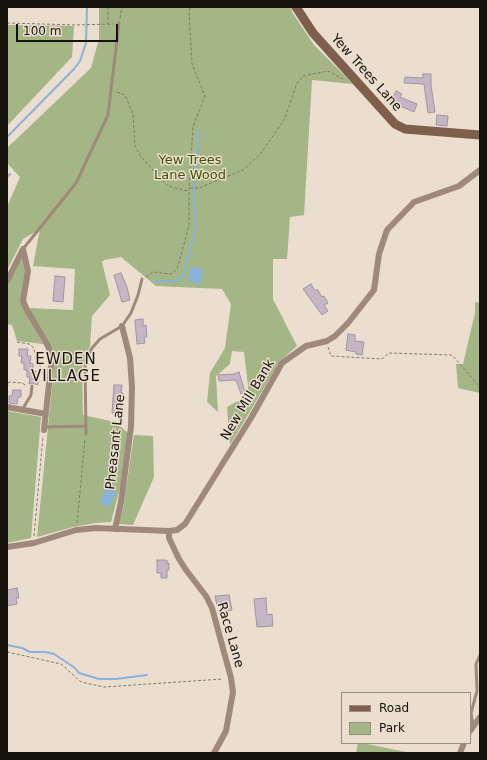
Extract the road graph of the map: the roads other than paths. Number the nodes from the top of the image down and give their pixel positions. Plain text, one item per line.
1 (296, 7) edge
2 (119, 23) road end
3 (480, 135) edge
4 (480, 170) edge
5 (23, 249) junction
6 (142, 279) road end
7 (7, 281) edge
8 (122, 326) junction
9 (32, 386) road end
10 (7, 407) edge
11 (22, 410) junction
12 (46, 414) junction
13 (86, 426) junction
14 (44, 428) joint
15 (86, 434) road end
16 (114, 529) junction
17 (169, 531) junction
18 (7, 548) edge
19 (480, 655) edge
20 (480, 717) edge
21 (472, 729) edge
22 (214, 753) edge

1 - 3 street, Yew Trees Lane
2 - 5 lane
4 - 17 street, New Mill Bank
5 - 7 street
5 - 12 street
6 - 8 lane
8 - 13 lane
8 - 16 street, Pheasant Lane
9 - 11 lane
10 - 11 street
11 - 12 street
12 - 14 street
13 - 14 lane
13 - 15 lane
16 - 17 street, New Mill Bank
16 - 18 street, New Mill Bank
17 - 22 street, Race Lane
19 - 21 lane
20 - 21 street

